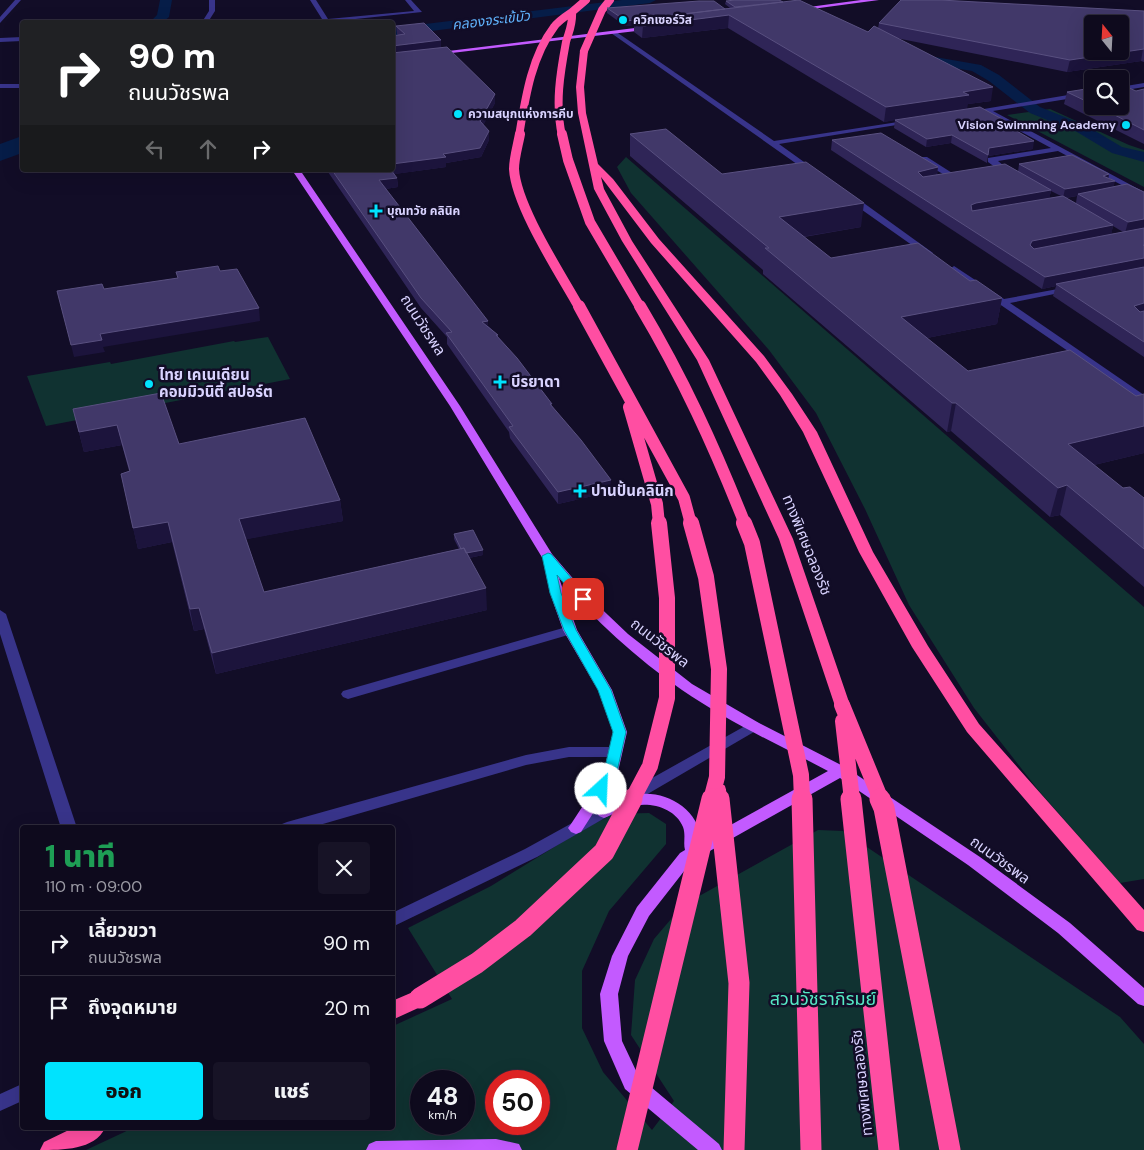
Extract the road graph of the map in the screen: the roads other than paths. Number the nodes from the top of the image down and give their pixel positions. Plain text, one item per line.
1 (18, 0) edge
2 (212, 0) edge
3 (313, 0) edge
4 (408, 0) edge
5 (586, 0) edge
6 (610, 0) edge
7 (876, 0) edge
8 (794, 10) edge
9 (572, 12) junction
10 (0, 20) edge
11 (206, 20) edge
12 (325, 20) edge
13 (336, 20) edge
14 (663, 26) edge
15 (613, 32) junction
16 (0, 40) edge
17 (20, 40) edge
18 (428, 54) edge
19 (1144, 85) edge
20 (0, 86) edge
21 (20, 86) edge
22 (1129, 88) edge
23 (1084, 94) edge
24 (987, 110) junction
25 (959, 114) edge
26 (921, 120) edge
27 (772, 144) junction
28 (1058, 149) junction
29 (919, 156) edge
30 (1076, 158) junction
31 (1064, 160) edge
32 (592, 163) junction
33 (1021, 168) edge
34 (1004, 170) junction
35 (297, 172) edge
36 (994, 172) edge
37 (822, 177) edge
38 (966, 177) edge
39 (956, 178) junction
40 (1020, 180) edge
41 (939, 181) edge
42 (846, 194) edge
43 (1144, 195) edge
44 (1077, 287) edge
45 (1002, 302) junction
46 (620, 376) junction
47 (1144, 400) edge
48 (548, 556) junction
49 (0, 614) edge
50 (570, 630) junction
51 (348, 694) dead end
52 (842, 705) junction
53 (754, 726) junction
54 (615, 752) junction
55 (840, 771) junction
56 (717, 777) junction
57 (604, 812) junction
58 (68, 825) edge
59 (298, 825) edge
60 (576, 828) junction
61 (686, 857) junction
62 (395, 920) edge
63 (1144, 924) edge
64 (1144, 999) edge
65 (395, 1010) edge
66 (20, 1093) edge
67 (0, 1103) edge
68 (90, 1130) edge
69 (504, 1149) edge
70 (52, 1150) edge
71 (376, 1150) edge
72 (627, 1150) edge
73 (712, 1150) edge
74 (734, 1150) edge
75 (811, 1150) edge
76 (889, 1150) edge
77 (950, 1150) edge

1 - 10 street
2 - 11 street
3 - 12 street
4 - 13 street
5 - 9 highway, bridge
6 - 32 highway, ทางพิเศษฉลองรัช, bridge
7 - 8 main road
9 - 46 highway, bridge
9 - 75 highway, bridge
14 - 15 main road
15 - 18 main road
15 - 27 street
16 - 17 street
19 - 22 street
20 - 21 street
23 - 24 street
24 - 25 street
24 - 28 street
26 - 27 street
27 - 37 street
28 - 30 street
28 - 34 street
29 - 39 street
30 - 31 street
30 - 43 street
32 - 52 highway, ทางพิเศษฉลองรัช
32 - 63 highway
33 - 34 street
34 - 36 street
34 - 40 street
35 - 48 main road, ถนนวัชรพล
38 - 39 street
39 - 41 street
42 - 45 street
44 - 45 street
45 - 47 street
46 - 56 highway, bridge
46 - 65 highway, bridge
48 - 50 main road
48 - 53 main road, ถนนวัชรพล
49 - 58 street
50 - 51 street
50 - 54 main road
52 - 76 highway, ทางพิเศษฉลองรัช, bridge
52 - 77 highway, bridge
53 - 55 main road, ถนนวัชรพล
53 - 57 street
54 - 59 street
54 - 60 main road
55 - 61 main road
55 - 64 main road, ถนนวัชรพล
56 - 72 highway, bridge
56 - 74 highway, bridge
57 - 60 street
57 - 61 main road
60 - 62 street
61 - 73 main road
66 - 67 street
68 - 70 highway
69 - 71 main road

